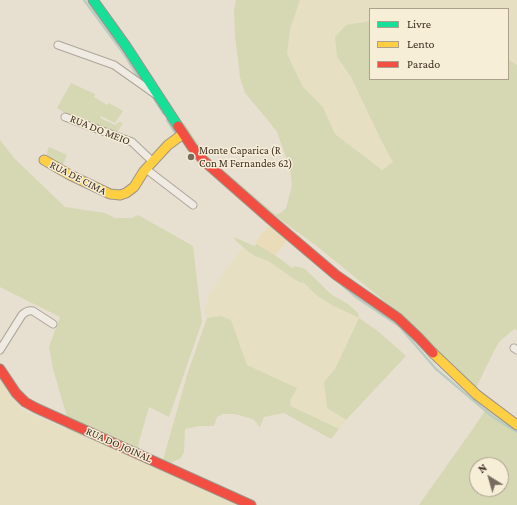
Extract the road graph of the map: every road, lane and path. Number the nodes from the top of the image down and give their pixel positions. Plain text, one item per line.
1 (93, 0) edge
2 (58, 45) dead end
3 (157, 95) junction
4 (65, 116) dead end
5 (183, 134) junction
6 (44, 160) dead end
7 (152, 161) junction
8 (146, 169) junction
9 (193, 205) dead end
10 (53, 324) dead end
11 (0, 350) edge
12 (0, 369) edge
13 (517, 425) edge
14 (251, 505) edge

1 - 3 street
2 - 3 street
3 - 5 street
4 - 7 street, RUA DO MEIO
5 - 7 street, RUA DE CIMA
5 - 13 street
6 - 8 street, RUA DE CIMA
7 - 8 street, RUA DE CIMA
8 - 9 street
10 - 11 street
12 - 14 street, RUA DO JOINAL

